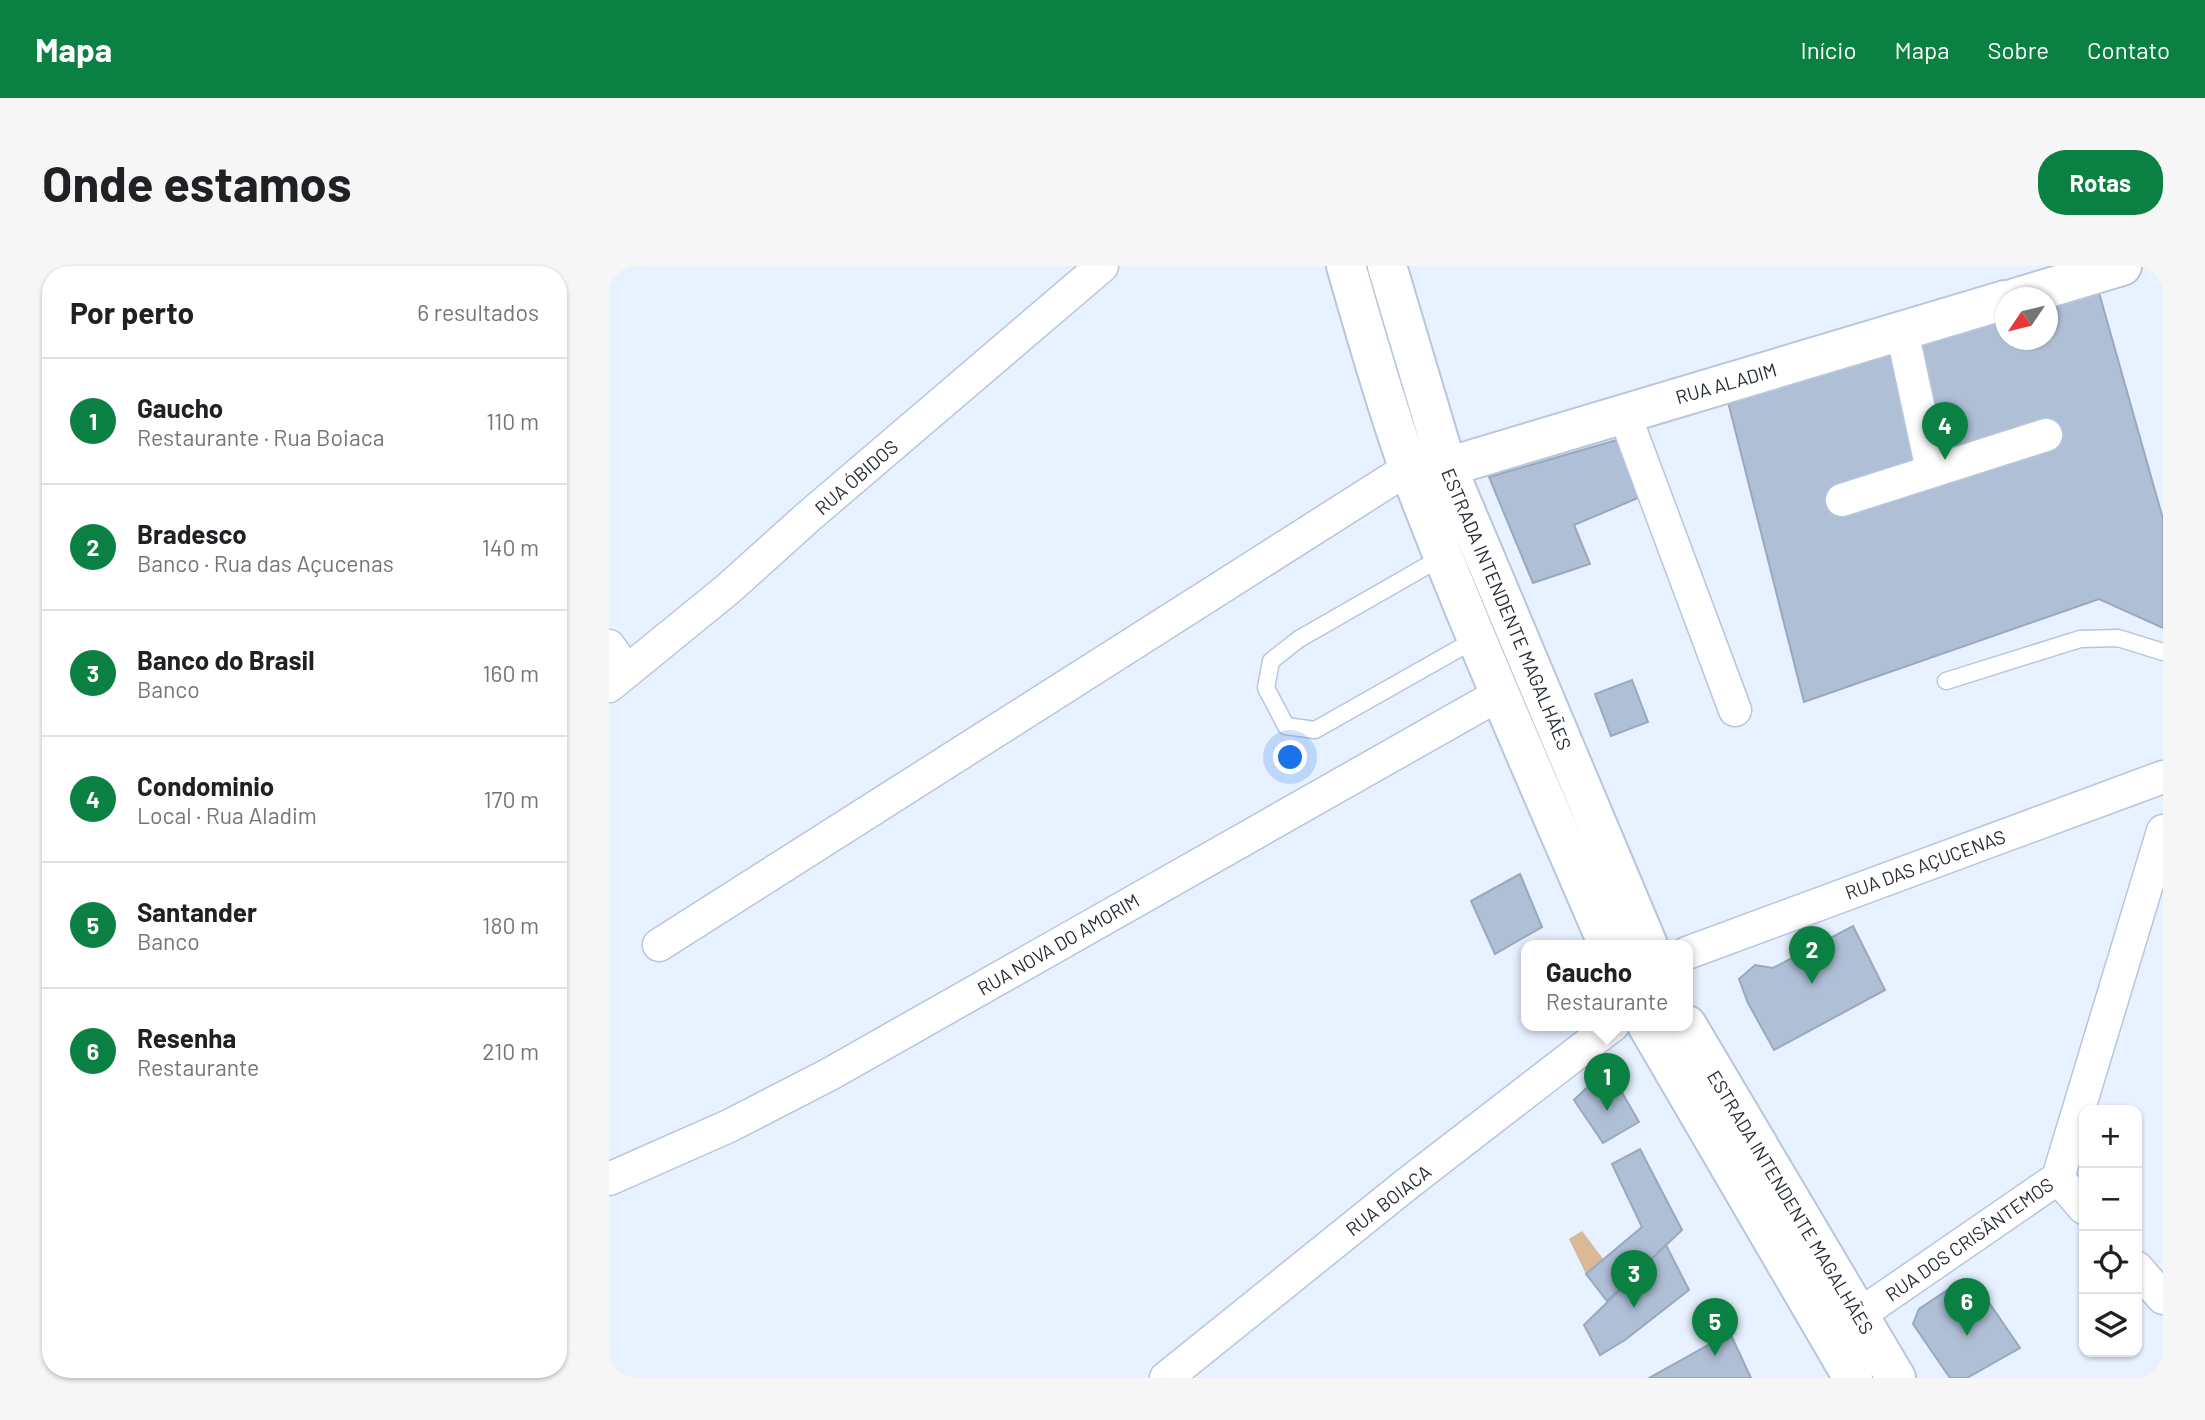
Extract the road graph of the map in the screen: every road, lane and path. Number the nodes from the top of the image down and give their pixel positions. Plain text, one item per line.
1 (1102, 266) edge
2 (1346, 266) edge
3 (1387, 266) edge
4 (2122, 266) edge
5 (2052, 287) edge
6 (1995, 303) edge
7 (1902, 331) junction
8 (1624, 413) junction
9 (2046, 435) dead end
10 (1447, 467) junction
11 (1409, 468) junction
12 (1932, 470) junction
13 (1842, 500) dead end
14 (1444, 556) junction
15 (1477, 638) junction
16 (2163, 652) edge
17 (615, 667) edge
18 (1946, 681) dead end
19 (1500, 694) junction
20 (1735, 710) dead end
21 (2163, 777) edge
22 (2163, 831) edge
23 (1606, 940) edge
24 (1646, 940) edge
25 (659, 945) dead end
26 (1693, 951) edge
27 (1605, 1031) edge
28 (1650, 1031) edge
29 (1691, 1031) edge
30 (2058, 1178) junction
31 (609, 1179) edge
32 (2079, 1202) edge
33 (2142, 1274) edge
34 (2163, 1298) edge
35 (1859, 1315) junction
36 (1851, 1377) edge
37 (1166, 1378) edge
38 (1896, 1378) edge

1 - 17 street, RUA ÓBIDOS
2 - 11 main road, ESTRADA INTENDENTE MAGALHÃES
3 - 10 main road, ESTRADA INTENDENTE MAGALHÃES
4 - 5 main road
6 - 7 main road, RUA ALADIM
7 - 8 main road, RUA ALADIM
7 - 12 street
8 - 10 main road, RUA ALADIM
8 - 20 street
9 - 12 street
10 - 24 main road, ESTRADA INTENDENTE MAGALHÃES
11 - 14 main road, ESTRADA INTENDENTE MAGALHÃES
11 - 25 street
12 - 13 street
14 - 15 main road, ESTRADA INTENDENTE MAGALHÃES
14 - 15 lane
15 - 19 main road, ESTRADA INTENDENTE MAGALHÃES
16 - 18 lane
19 - 23 main road, ESTRADA INTENDENTE MAGALHÃES
19 - 31 street, RUA NOVA DO AMORIM
21 - 26 street, RUA DAS AÇUCENAS
22 - 30 street, RUA DOS CRISÂNTEMOS
27 - 37 street, RUA BOIACA
28 - 36 main road, ESTRADA INTENDENTE MAGALHÃES
29 - 35 main road, ESTRADA INTENDENTE MAGALHÃES
30 - 32 street
30 - 35 street, RUA DOS CRISÂNTEMOS
33 - 34 street
35 - 38 main road, ESTRADA INTENDENTE MAGALHÃES

